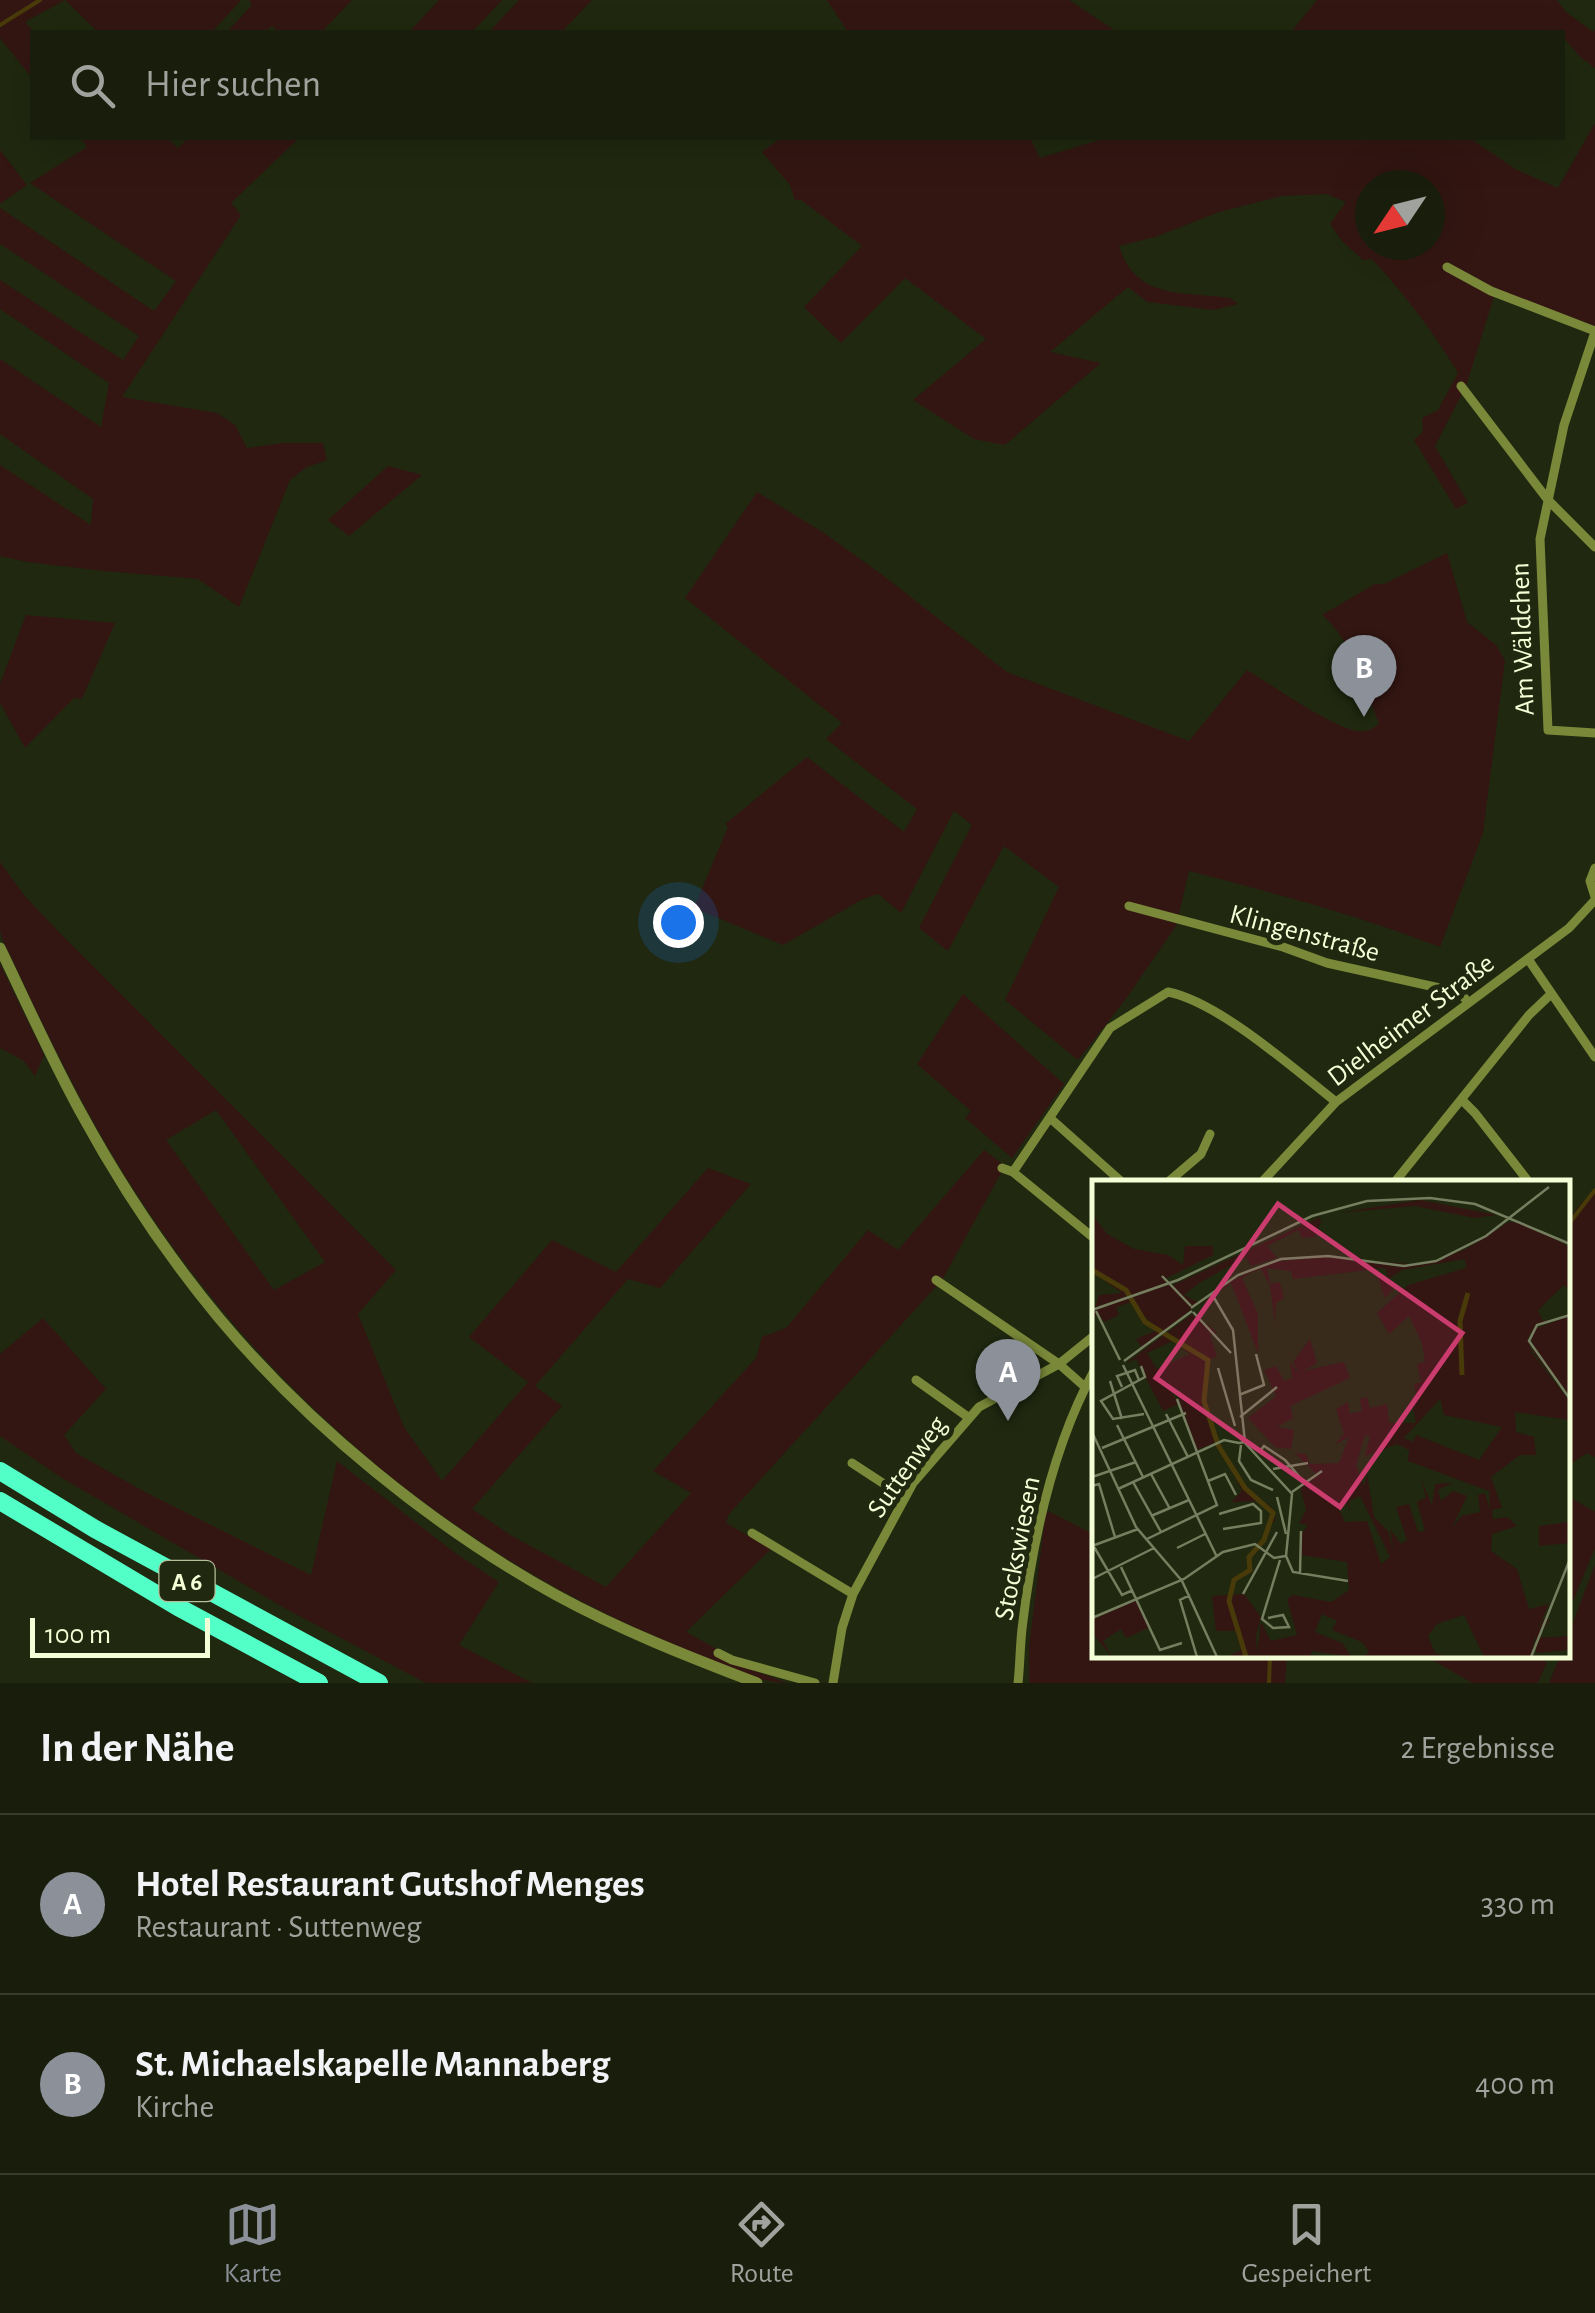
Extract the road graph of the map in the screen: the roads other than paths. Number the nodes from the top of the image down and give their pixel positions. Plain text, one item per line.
1 (1447, 267) dead end
2 (1595, 332) edge
3 (1462, 386) dead end
4 (1548, 500) junction
5 (1595, 547) edge
6 (1589, 733) edge
7 (1595, 868) edge
8 (1595, 898) edge
9 (1129, 906) dead end
10 (0, 948) edge
11 (1528, 959) junction
12 (1551, 994) junction
13 (1468, 1002) junction
14 (1595, 1058) edge
15 (1462, 1100) junction
16 (1336, 1102) junction
17 (1050, 1118) junction
18 (1210, 1134) dead end
19 (1002, 1168) dead end
20 (1013, 1172) junction
21 (1119, 1180) edge
22 (1171, 1180) edge
23 (1264, 1180) edge
24 (1396, 1180) edge
25 (1526, 1180) edge
26 (1092, 1237) edge
27 (936, 1280) dead end
28 (1092, 1338) edge
29 (1059, 1364) junction
30 (1092, 1375) edge
31 (916, 1380) dead end
32 (1085, 1388) junction
33 (968, 1417) junction
34 (852, 1463) dead end
35 (0, 1471) edge
36 (904, 1497) junction
37 (0, 1501) edge
38 (752, 1533) dead end
39 (853, 1594) junction
40 (718, 1653) dead end
41 (319, 1683) edge
42 (379, 1683) edge
43 (757, 1683) edge
44 (816, 1683) edge
45 (833, 1683) edge
46 (1018, 1683) edge

1 - 2 street
2 - 4 street
3 - 4 street
4 - 5 street
4 - 6 street, Am Wäldchen
7 - 8 street, Dielheimer Straße
8 - 11 street, Dielheimer Straße
9 - 13 street, Klingenstraße
10 - 43 street
11 - 12 street
11 - 13 street, Dielheimer Straße
12 - 14 street
12 - 15 street
13 - 16 street, Dielheimer Straße
15 - 24 street
15 - 25 street
16 - 17 street
16 - 23 street, Dielheimer Straße
17 - 20 street
17 - 21 street
18 - 22 street
19 - 20 street
20 - 26 street
27 - 29 street
28 - 29 street, Suttenweg
29 - 32 street
29 - 33 street, Suttenweg
30 - 32 street, Stockswiesen
31 - 33 street
32 - 46 street, Stockswiesen
33 - 36 street, Suttenweg
34 - 36 street
35 - 42 highway, A 6
36 - 39 street, Suttenweg
37 - 41 highway, A 6
38 - 39 street
39 - 45 street, Suttenweg
40 - 44 street

